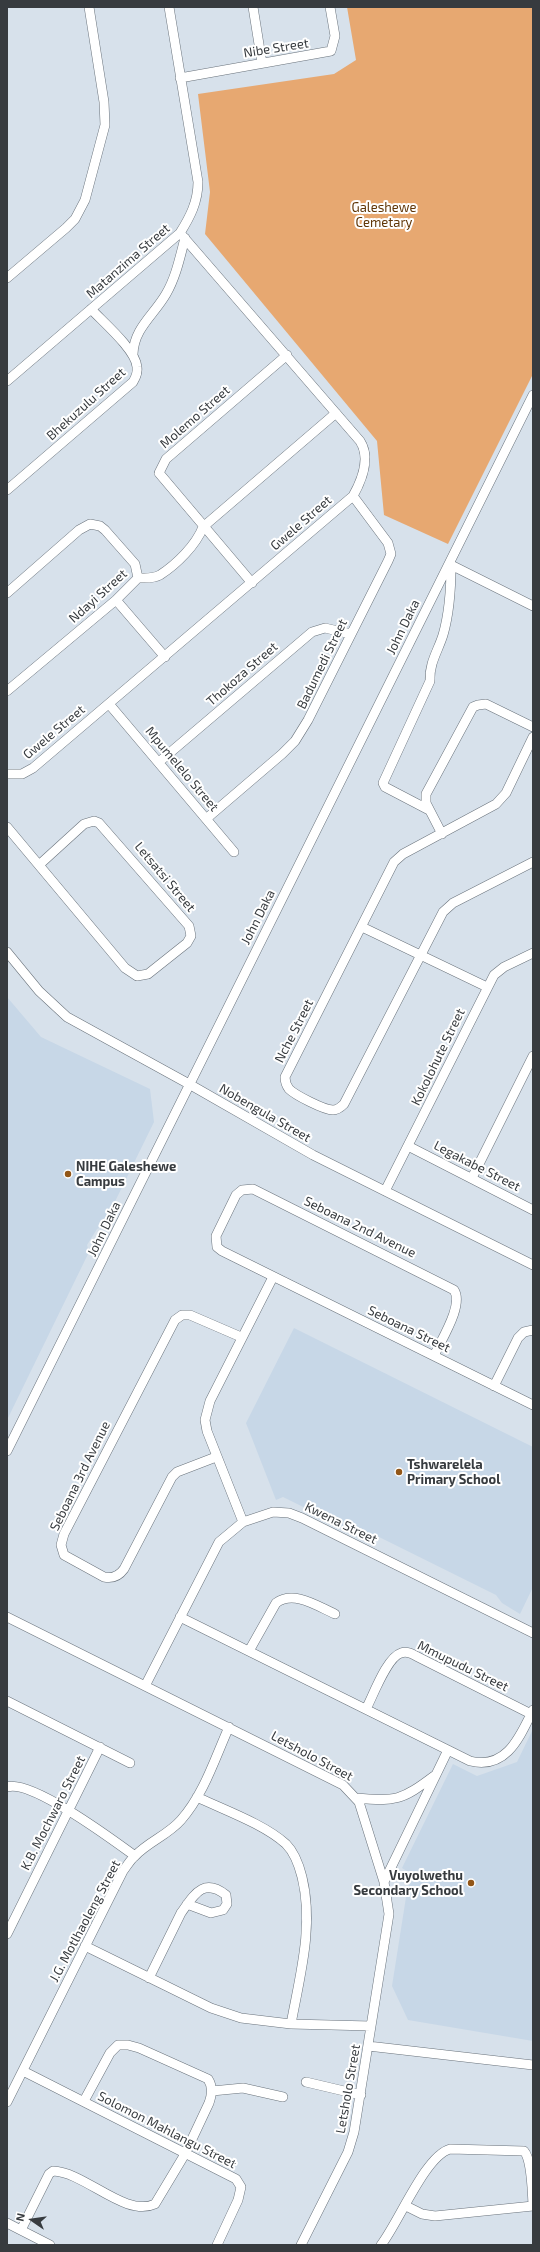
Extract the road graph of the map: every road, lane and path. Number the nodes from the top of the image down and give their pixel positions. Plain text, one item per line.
1 (89, 7) edge
2 (169, 7) edge
3 (253, 7) edge
4 (330, 7) edge
5 (262, 63) junction
6 (180, 78) junction
7 (182, 235) junction
8 (7, 278) edge
9 (92, 309) junction
10 (133, 354) junction
11 (287, 355) junction
12 (7, 381) edge
13 (533, 395) edge
14 (336, 413) junction
15 (7, 490) edge
16 (353, 496) junction
17 (203, 527) junction
18 (450, 564) junction
19 (138, 578) junction
20 (252, 583) junction
21 (7, 593) edge
22 (116, 600) junction
23 (533, 606) edge
24 (351, 634) junction
25 (165, 657) junction
26 (7, 691) edge
27 (109, 704) junction
28 (533, 727) edge
29 (533, 737) edge
30 (159, 762) junction
31 (7, 774) edge
32 (429, 810) junction
33 (206, 819) junction
34 (7, 827) edge
35 (442, 834) junction
36 (234, 852) dead end
37 (533, 862) edge
38 (39, 866) junction
39 (362, 927) junction
40 (7, 952) edge
41 (533, 953) edge
42 (420, 955) junction
43 (487, 986) junction
44 (533, 1056) edge
45 (189, 1084) junction
46 (408, 1146) junction
47 (472, 1178) junction
48 (384, 1191) junction
49 (532, 1207) edge
50 (215, 1242) joint
51 (533, 1265) edge
52 (273, 1277) junction
53 (533, 1330) edge
54 (241, 1337) junction
55 (434, 1356) junction
56 (494, 1386) junction
57 (533, 1405) edge
58 (7, 1451) edge
59 (216, 1457) junction
60 (243, 1522) junction
61 (336, 1614) dead end
62 (180, 1616) junction
63 (7, 1617) edge
64 (533, 1633) edge
65 (249, 1651) junction
66 (145, 1686) junction
67 (7, 1701) edge
68 (366, 1709) junction
69 (532, 1712) edge
70 (230, 1727) junction
71 (100, 1747) junction
72 (448, 1750) junction
73 (130, 1763) dead end
74 (436, 1775) junction
75 (7, 1788) edge
76 (197, 1797) junction
77 (356, 1798) junction
78 (69, 1811) junction
79 (135, 1856) junction
80 (384, 1882) junction
81 (188, 1904) dead end
82 (7, 1934) edge
83 (85, 1946) junction
84 (149, 1978) junction
85 (291, 2024) junction
86 (371, 2026) junction
87 (368, 2046) junction
88 (533, 2065) edge
89 (23, 2071) junction
90 (306, 2082) dead end
91 (212, 2091) junction
92 (361, 2094) junction
93 (283, 2097) dead end
94 (84, 2101) junction
95 (7, 2102) edge
96 (185, 2154) junction
97 (533, 2205) edge
98 (406, 2206) junction
99 (7, 2223) edge
100 (21, 2230) junction
101 (50, 2245) edge
102 (217, 2245) edge
103 (301, 2245) edge
104 (382, 2245) edge

1 - 8 street
2 - 6 street, Matanzima Street
3 - 5 street
4 - 5 street, Nibe Street
5 - 6 street, Nibe Street
6 - 7 street, Matanzima Street
7 - 9 street, Matanzima Street
7 - 10 street
7 - 11 street, Gwele Street
9 - 10 street, Bhekuzulu Street
9 - 12 street, Matanzima Street
10 - 15 street, Bhekuzulu Street
11 - 14 street, Gwele Street
11 - 17 street, Molemo Street
13 - 18 street, John Daka
14 - 16 street, Gwele Street
14 - 17 street
16 - 20 street, Gwele Street
16 - 24 street, Badumedi Street
17 - 19 street
17 - 20 street, Molemo Street
18 - 23 street
18 - 32 street
18 - 45 street, John Daka
19 - 21 street, Ndayi Street
19 - 22 street, Ndayi Street
20 - 25 street, Gwele Street
22 - 25 street
22 - 26 street, Ndayi Street
24 - 30 street, Thokoza Street
24 - 33 street, Badumedi Street
25 - 27 street, Gwele Street
27 - 30 street, Mpumelelo Street
27 - 31 street, Gwele Street
28 - 32 street
29 - 35 street, Nche Street
30 - 33 street, Mpumelelo Street
32 - 35 street
33 - 36 street, Mpumelelo Street
34 - 38 street, Letsatsi Street
35 - 39 street, Nche Street
37 - 42 street, Nche Street
38 - 38 street, Letsatsi Street
39 - 42 street
39 - 42 street, Nche Street
40 - 45 street, Nobengula Street
41 - 43 street, Kokolohute Street
42 - 43 street
43 - 46 street, Kokolohute Street
44 - 47 street
45 - 48 street, Nobengula Street
45 - 58 street, John Daka
46 - 47 street, Legakabe Street
46 - 48 street, Kokolohute Street
47 - 49 street, Legakabe Street
48 - 51 street, Nobengula Street
50 - 52 street, Seboana Street
50 - 55 street, Seboana 2nd Avenue
52 - 54 street
52 - 55 street, Seboana Street
53 - 56 street
54 - 59 street
54 - 59 street, Seboana 3rd Avenue
55 - 56 street, Seboana Street
56 - 57 street, Seboana Street
59 - 60 street
60 - 62 street, Kwena Street
60 - 64 street, Kwena Street
61 - 65 street
62 - 65 street, Mmupudu Street
62 - 66 street, Kwena Street
63 - 66 street, Letsholo Street
65 - 68 street, Mmupudu Street
66 - 70 street, Letsholo Street
67 - 71 street
68 - 69 street, Mmupudu Street
68 - 72 street, Mmupudu Street
69 - 72 street, Mmupudu Street
70 - 76 street, J.G. Motlhaoleng Street
70 - 77 street, Letsholo Street
71 - 73 street
71 - 78 street, K.B. Mochwaro Street
72 - 74 street
74 - 77 street
74 - 80 street
75 - 78 street
76 - 79 street, J.G. Motlhaoleng Street
76 - 85 street
77 - 80 street, Letsholo Street
78 - 79 street
78 - 82 street, K.B. Mochwaro Street
79 - 83 street, J.G. Motlhaoleng Street
80 - 86 street, Letsholo Street
81 - 84 street
83 - 84 street
83 - 89 street, J.G. Motlhaoleng Street
84 - 85 street
85 - 86 street
86 - 87 street, Letsholo Street
87 - 88 street
87 - 92 street, Letsholo Street
89 - 94 street, Solomon Mahlangu Street
89 - 95 street, J.G. Motlhaoleng Street
90 - 92 street
91 - 93 street
91 - 94 street
91 - 96 street
92 - 103 street, Letsholo Street
94 - 96 street, Solomon Mahlangu Street
96 - 100 street
96 - 102 street, Solomon Mahlangu Street
97 - 98 street
97 - 98 street
98 - 104 street
99 - 100 street
100 - 101 street

